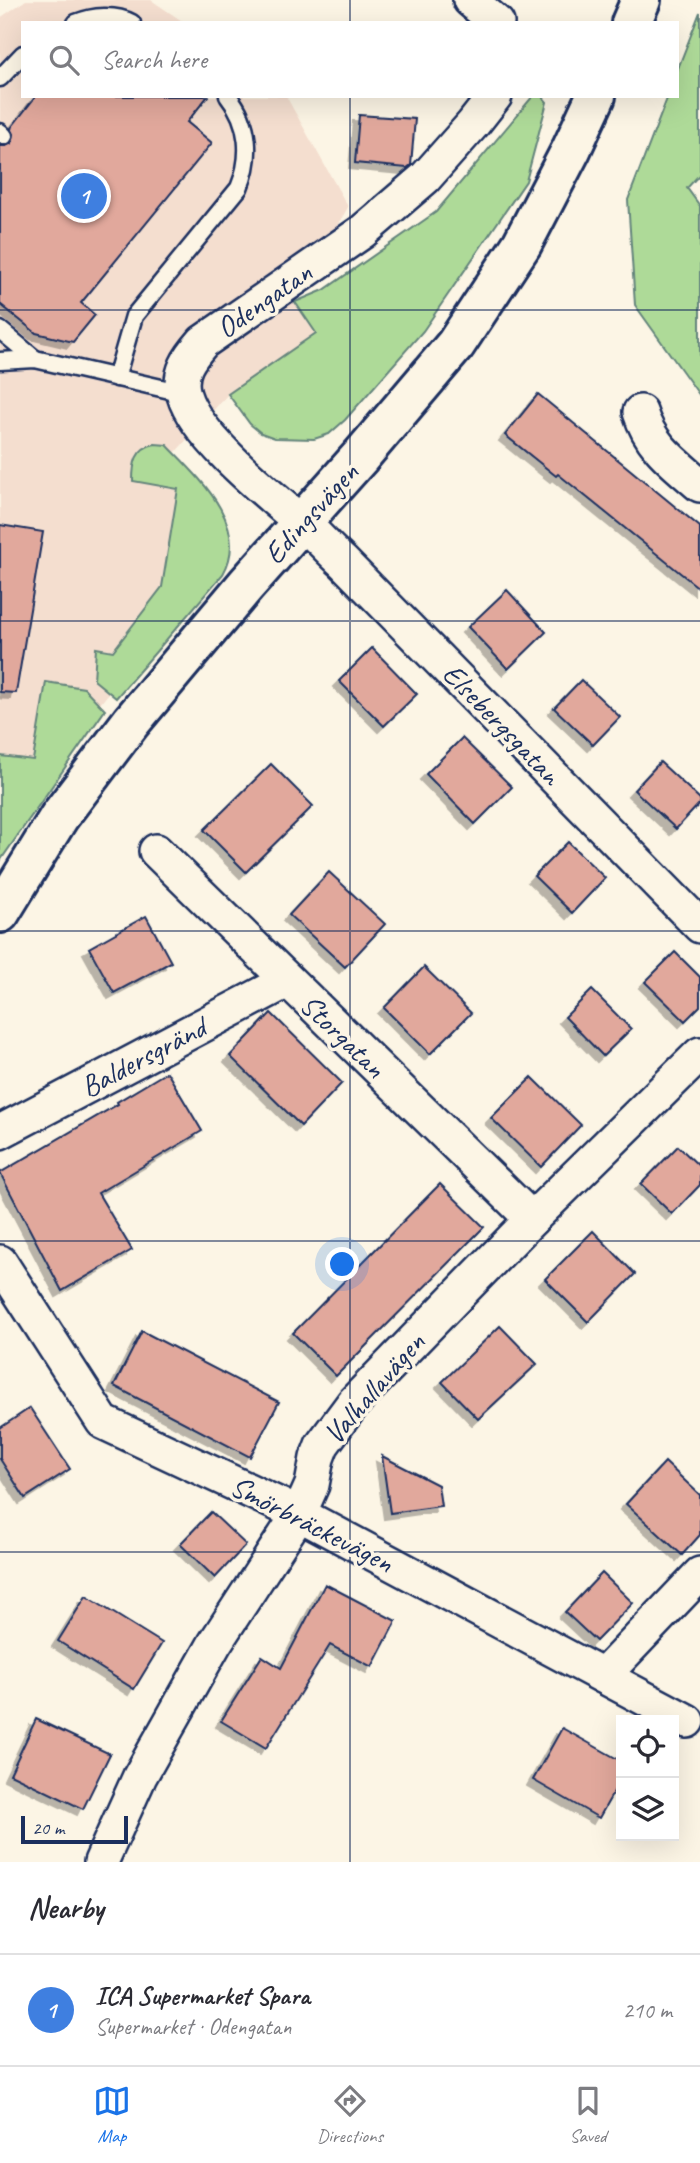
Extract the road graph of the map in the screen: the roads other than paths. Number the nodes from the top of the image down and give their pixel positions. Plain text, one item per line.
1 (470, 0) edge
2 (641, 0) edge
3 (84, 21) edge
4 (128, 21) edge
5 (494, 21) edge
6 (632, 21) edge
7 (21, 56) edge
8 (0, 78) edge
9 (229, 98) edge
10 (494, 98) edge
11 (595, 98) edge
12 (0, 330) edge
13 (35, 359) junction
14 (0, 360) edge
15 (116, 378) junction
16 (183, 393) junction
17 (640, 412) dead end
18 (700, 485) edge
19 (302, 522) junction
20 (156, 851) dead end
21 (0, 913) edge
22 (700, 926) edge
23 (287, 981) junction
24 (700, 1054) edge
25 (0, 1132) edge
26 (532, 1219) junction
27 (0, 1262) edge
28 (299, 1514) junction
29 (700, 1574) edge
30 (603, 1676) junction
31 (687, 1721) dead end
32 (101, 1862) edge

1 - 5 street
2 - 6 street
3 - 4 lane
7 - 8 lane
9 - 15 lane
10 - 16 street, Odengatan
11 - 19 street, Edingsvägen
12 - 13 lane
13 - 14 lane
13 - 15 lane
15 - 16 lane
16 - 19 street
17 - 18 street
19 - 21 street, Edingsvägen
19 - 22 street, Elsebergsgatan
20 - 23 street, Storgatan
23 - 25 street, Baldersgränd
23 - 26 street, Storgatan
24 - 26 street, Valhallavägen
26 - 28 street, Valhallavägen
27 - 28 street, Smörbräckevägen
28 - 30 street, Smörbräckevägen
28 - 32 street, Valhallavägen
29 - 30 street
30 - 31 street, Smörbräckevägen

